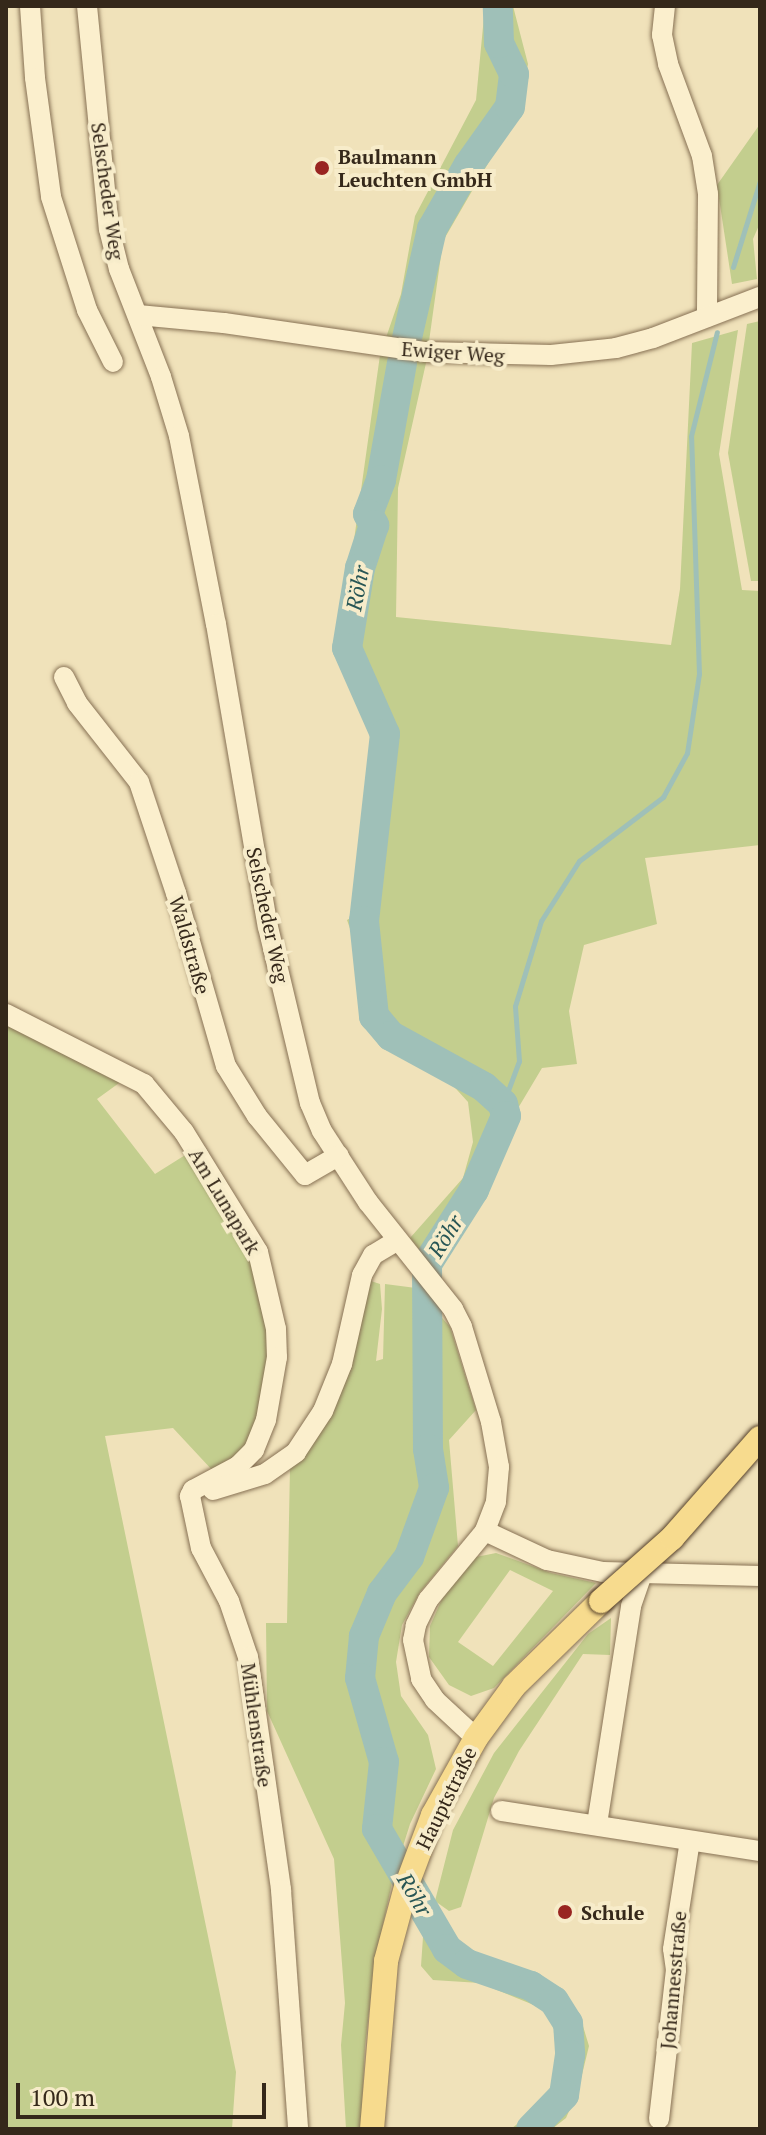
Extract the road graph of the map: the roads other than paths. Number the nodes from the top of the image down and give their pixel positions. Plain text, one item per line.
1 (30, 6) edge
2 (87, 6) edge
3 (665, 6) edge
4 (760, 297) edge
5 (138, 315) junction
6 (707, 317) junction
7 (113, 362) dead end
8 (64, 677) dead end
9 (6, 1014) edge
10 (339, 1155) junction
11 (403, 1249) junction
12 (760, 1438) edge
13 (190, 1496) junction
14 (485, 1531) junction
15 (642, 1574) junction
16 (760, 1576) edge
17 (476, 1738) junction
18 (501, 1811) dead end
19 (597, 1824) junction
20 (690, 1841) junction
21 (760, 1851) edge
22 (659, 2119) dead end
23 (298, 2129) edge
24 (372, 2129) edge

1 - 7 street
2 - 5 street, Selscheder Weg
3 - 6 street
4 - 6 street, Ewiger Weg
5 - 6 street, Ewiger Weg
5 - 10 street, Selscheder Weg
8 - 10 street, Waldstraße
9 - 13 street, Am Lunapark
10 - 11 street, Selscheder Weg
11 - 13 street
11 - 14 street, Selscheder Weg
12 - 17 main road, Hauptstraße, bridge
13 - 23 street, Mühlenstraße
14 - 15 street
14 - 17 street, Selscheder Weg
15 - 16 street
15 - 19 street
17 - 24 main road, Hauptstraße
18 - 19 street
19 - 20 street
20 - 21 street
20 - 22 street, Johannesstraße

